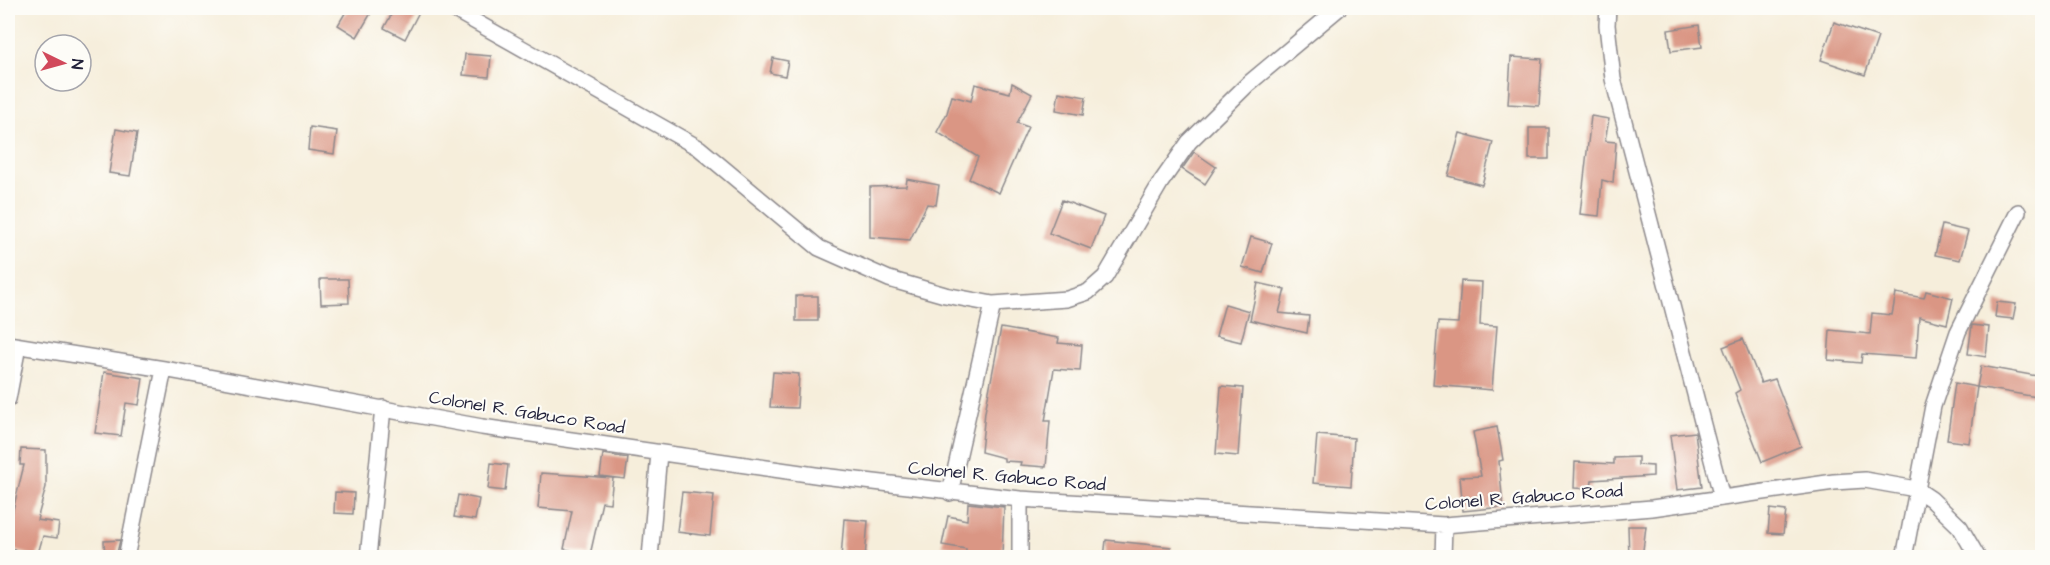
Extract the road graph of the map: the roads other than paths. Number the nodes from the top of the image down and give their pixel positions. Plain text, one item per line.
1 (452, 8) edge
2 (1339, 8) edge
3 (1608, 8) edge
4 (2018, 212) dead end
5 (993, 304) junction
6 (13, 345) edge
7 (164, 369) junction
8 (8, 399) edge
9 (383, 408) junction
10 (659, 453) junction
11 (1916, 489) junction
12 (950, 493) junction
13 (1722, 498) junction
14 (1020, 499) junction
15 (1444, 525) junction
16 (126, 558) edge
17 (368, 558) edge
18 (650, 558) edge
19 (1020, 558) edge
20 (1443, 558) edge
21 (1904, 558) edge
22 (1978, 558) edge

1 - 5 street
2 - 5 street
3 - 13 street
4 - 11 street
5 - 12 street
6 - 7 street, Colonel R. Gabuco Road
6 - 8 street
7 - 9 street, Colonel R. Gabuco Road
7 - 16 street
9 - 10 street, Colonel R. Gabuco Road
9 - 17 street
10 - 12 street, Colonel R. Gabuco Road
10 - 18 street
11 - 13 street, Colonel R. Gabuco Road
11 - 21 street
11 - 22 street, Colonel R. Gabuco Road
12 - 14 street, Colonel R. Gabuco Road
13 - 15 street, Colonel R. Gabuco Road
14 - 15 street, Colonel R. Gabuco Road
14 - 19 street
15 - 20 street

